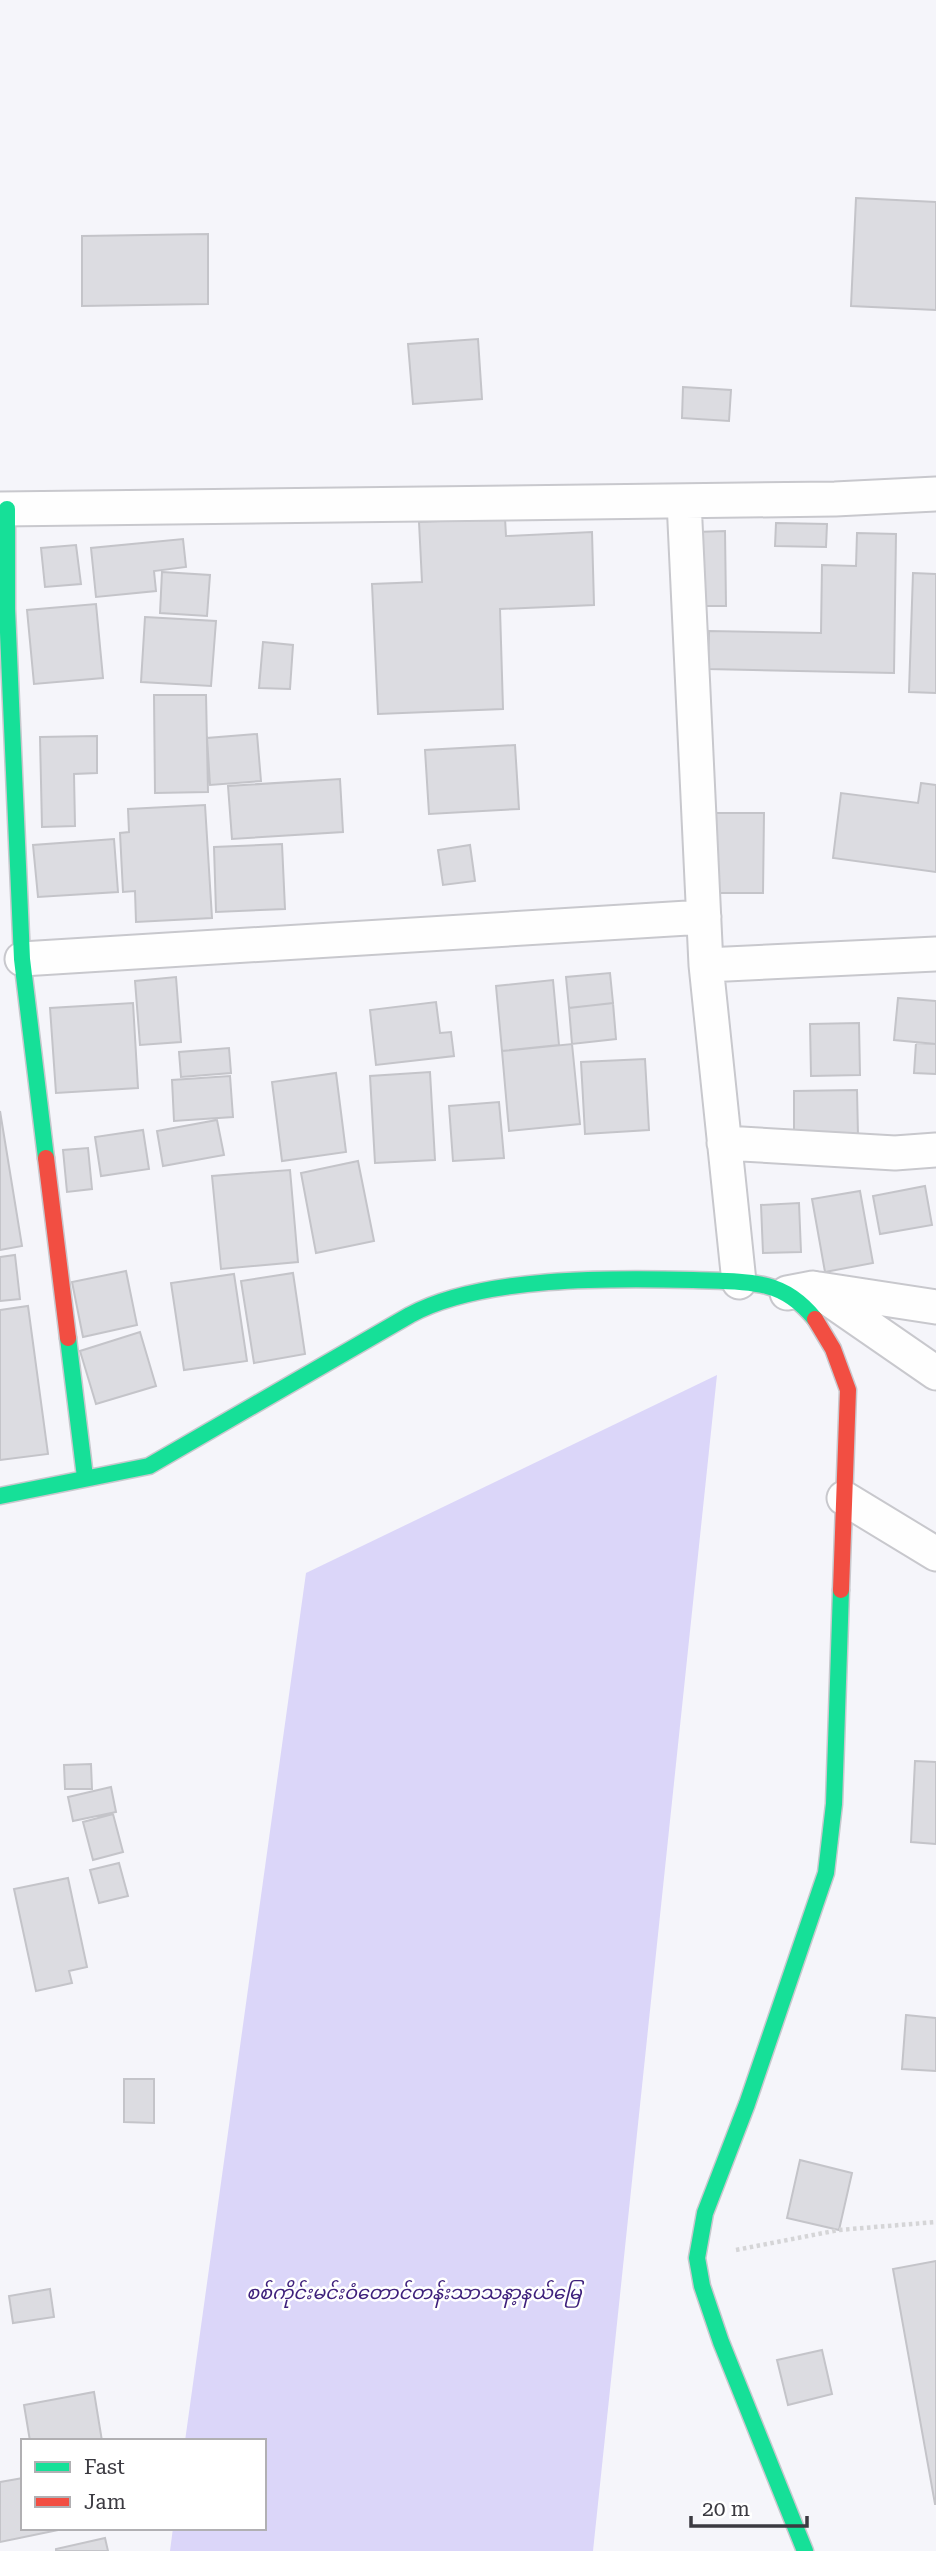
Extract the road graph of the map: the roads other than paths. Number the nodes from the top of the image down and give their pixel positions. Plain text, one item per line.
1 (936, 494) edge
2 (684, 501) junction
3 (3, 509) edge
4 (704, 917) junction
5 (936, 954) edge
6 (22, 959) junction
7 (706, 965) junction
8 (724, 1143) junction
9 (936, 1150) edge
10 (739, 1282) junction
11 (800, 1290) junction
12 (936, 1307) edge
13 (936, 1373) edge
14 (85, 1477) junction
15 (0, 1496) edge
16 (844, 1497) junction
17 (936, 1554) edge
18 (805, 2551) edge

1 - 2 street
2 - 3 street
2 - 4 street
3 - 6 street
4 - 6 street
4 - 7 street
5 - 7 street
6 - 14 street
7 - 8 street
8 - 9 street
8 - 10 street
10 - 11 street
10 - 14 street
11 - 12 street
11 - 13 street
11 - 16 street
14 - 15 street
16 - 17 street
16 - 18 street

